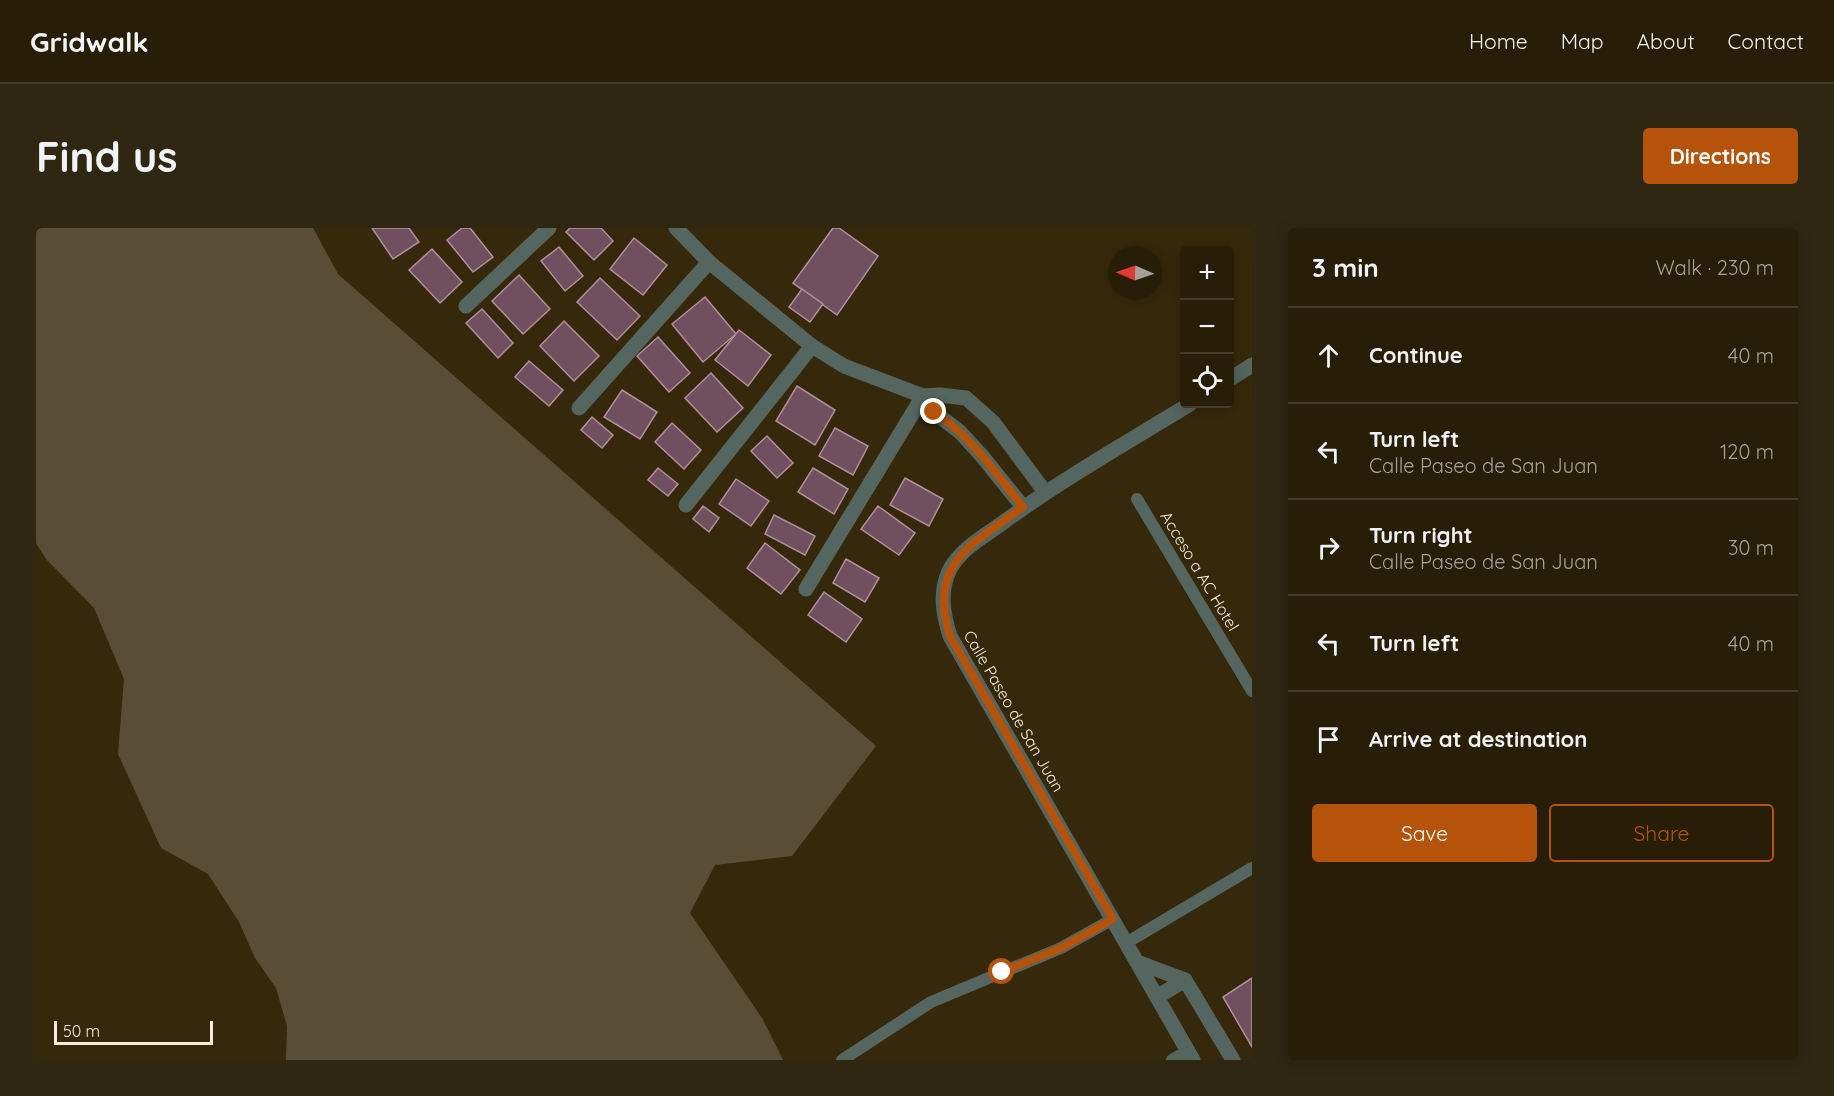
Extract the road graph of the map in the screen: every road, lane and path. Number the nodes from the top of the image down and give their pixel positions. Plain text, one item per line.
1 (549, 228) edge
2 (676, 228) edge
3 (709, 262) junction
4 (466, 306) dead end
5 (812, 346) junction
6 (1252, 365) edge
7 (1234, 376) edge
8 (923, 396) junction
9 (579, 408) dead end
10 (1183, 408) edge
11 (1045, 492) junction
12 (1137, 499) dead end
13 (687, 505) dead end
14 (1023, 507) junction
15 (806, 589) dead end
16 (1252, 691) edge
17 (1252, 868) edge
18 (1113, 919) junction
19 (1126, 943) junction
20 (1137, 962) junction
21 (1185, 981) junction
22 (1157, 997) junction
23 (1191, 1056) edge
24 (842, 1060) edge
25 (1172, 1060) edge
26 (1233, 1060) edge

1 - 4 street
2 - 3 street
3 - 5 street
3 - 9 street
5 - 8 street
5 - 13 street
6 - 7 street
8 - 11 street
8 - 14 street
8 - 15 street
10 - 11 street, Calle Paseo de San Juan
11 - 14 street, Calle Paseo de San Juan
12 - 16 lane, Acceso a AC Hotel
14 - 18 street, Calle Paseo de San Juan
17 - 19 lane
18 - 19 street, Calle Paseo de San Juan
18 - 24 lane
19 - 20 street, Calle Paseo de San Juan
20 - 21 street
20 - 22 street, Calle Paseo de San Juan
21 - 22 street
21 - 26 street
22 - 23 street, Calle Paseo de San Juan
23 - 25 lane

